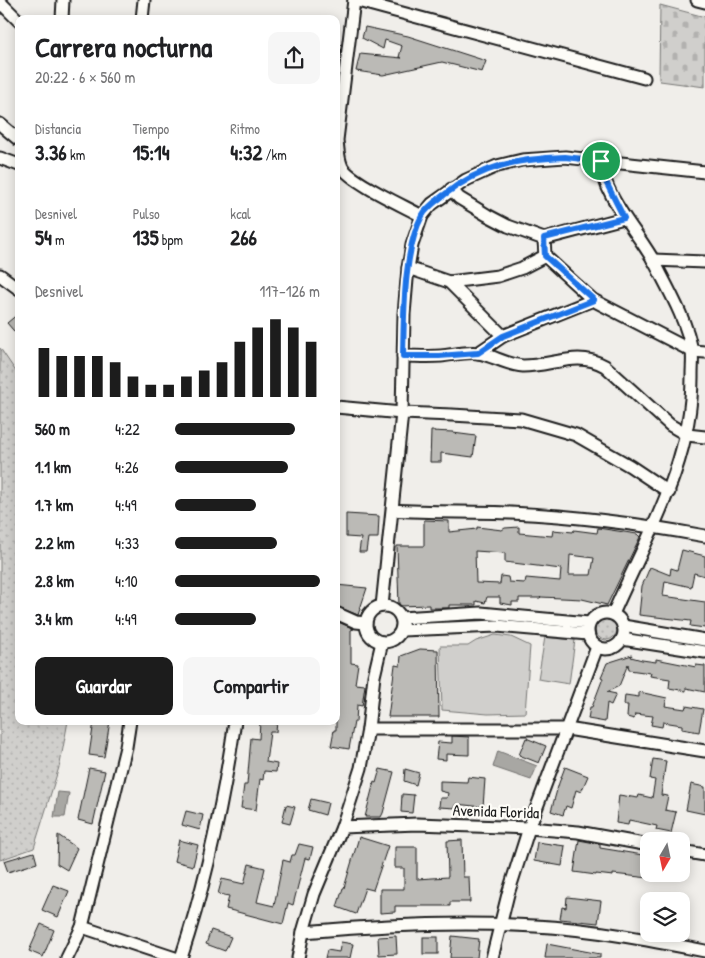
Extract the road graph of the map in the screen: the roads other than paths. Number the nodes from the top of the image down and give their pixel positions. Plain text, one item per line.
1 (63, 0) edge
2 (144, 0) edge
3 (354, 0) edge
4 (697, 0) edge
5 (0, 2) edge
6 (705, 2) edge
7 (62, 15) edge
8 (142, 15) edge
9 (15, 17) edge
10 (644, 78) dead end
11 (340, 115) edge
12 (0, 124) edge
13 (15, 137) edge
14 (0, 158) edge
15 (601, 161) junction
16 (15, 162) edge
17 (340, 162) edge
18 (705, 172) edge
19 (451, 189) junction
20 (422, 216) junction
21 (624, 218) junction
22 (544, 238) junction
23 (545, 256) junction
24 (653, 260) junction
25 (705, 262) edge
26 (408, 268) junction
27 (0, 275) edge
28 (449, 282) junction
29 (15, 286) edge
30 (594, 300) junction
31 (503, 336) junction
32 (692, 351) junction
33 (705, 352) edge
34 (478, 353) junction
35 (403, 356) junction
36 (340, 406) edge
37 (402, 413) junction
38 (687, 435) junction
39 (705, 437) edge
40 (668, 492) junction
41 (393, 510) junction
42 (653, 526) junction
43 (705, 536) edge
44 (382, 606) junction
45 (612, 614) junction
46 (340, 615) edge
47 (401, 618) junction
48 (366, 623) junction
49 (623, 626) junction
50 (588, 629) junction
51 (402, 630) junction
52 (622, 639) junction
53 (705, 640) edge
54 (382, 642) junction
55 (598, 647) junction
56 (705, 652) edge
57 (129, 725) edge
58 (234, 725) edge
59 (368, 729) junction
60 (567, 729) junction
61 (705, 751) edge
62 (342, 827) junction
63 (529, 828) junction
64 (640, 843) edge
65 (690, 852) edge
66 (705, 855) edge
67 (500, 924) junction
68 (82, 927) junction
69 (303, 932) junction
70 (704, 952) edge
71 (67, 958) edge
72 (175, 958) edge
73 (181, 958) edge
74 (298, 958) edge
75 (492, 958) edge

1 - 7 street
2 - 8 street
3 - 10 street
3 - 11 street
4 - 6 street
5 - 9 street
12 - 13 street
14 - 16 street
15 - 18 street
15 - 19 street
15 - 21 street
17 - 20 street
19 - 20 street
19 - 22 street
20 - 26 street
21 - 22 street
21 - 24 street
22 - 23 street
23 - 28 street
23 - 30 street
24 - 25 street
24 - 32 street
26 - 28 street
26 - 35 street
27 - 29 street
28 - 31 street
30 - 31 street
30 - 32 street
31 - 34 street
32 - 33 street
32 - 38 street
34 - 35 street
34 - 38 street
35 - 37 street
36 - 37 street
37 - 40 street
37 - 41 street
38 - 39 street
38 - 40 street
40 - 42 street
41 - 42 street
41 - 44 street
42 - 43 street
42 - 45 street
44 - 47 street
44 - 48 street
45 - 49 street
45 - 50 street
46 - 48 street
47 - 50 street
47 - 51 street
48 - 54 street
49 - 52 street
49 - 53 street
50 - 51 street
50 - 55 street
51 - 54 street
52 - 55 street
52 - 56 street
54 - 59 street
55 - 60 street
57 - 68 street
58 - 73 street
59 - 60 street
59 - 62 street
60 - 61 street
60 - 63 street
62 - 63 street, Avenida Florida
62 - 69 street
63 - 64 street, Avenida Florida
63 - 67 street
65 - 66 street
67 - 69 street
67 - 70 street
67 - 75 street
68 - 71 street
68 - 72 street
69 - 74 street

